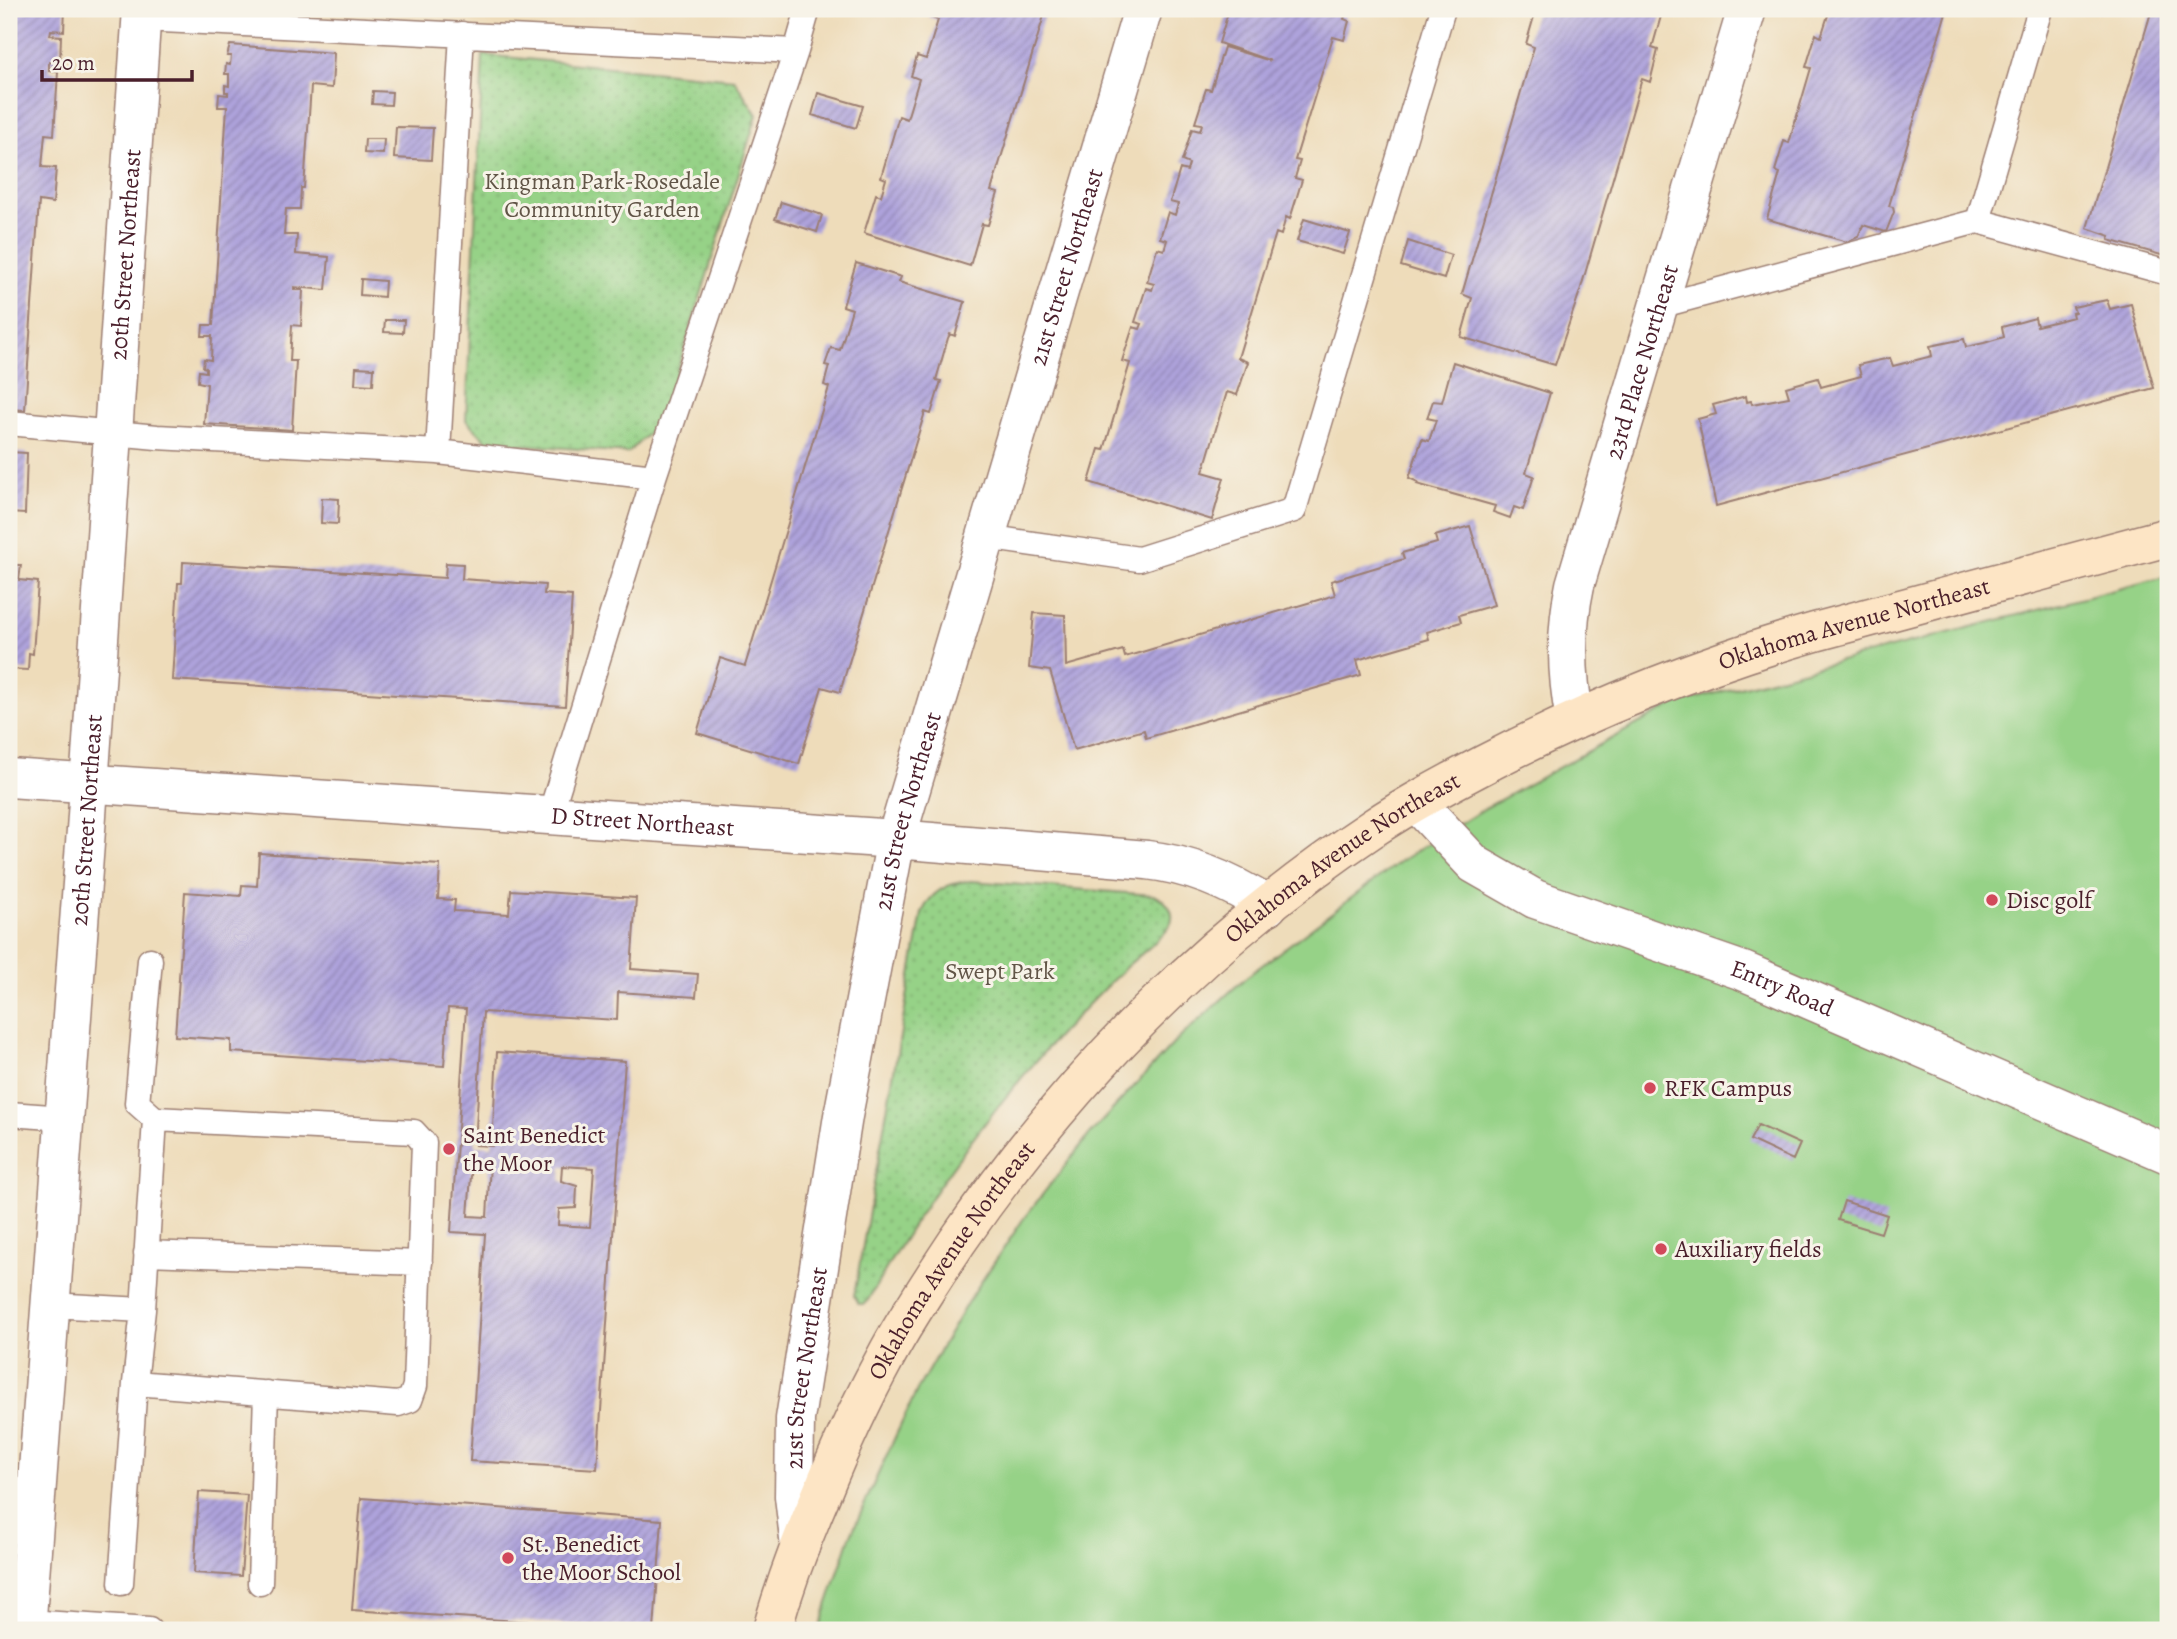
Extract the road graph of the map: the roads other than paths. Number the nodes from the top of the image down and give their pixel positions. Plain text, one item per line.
1 (808, 9) edge
2 (1143, 9) edge
3 (1443, 9) edge
4 (1747, 9) edge
5 (2040, 9) edge
6 (142, 14) edge
7 (462, 34) junction
8 (796, 51) junction
9 (1978, 221) junction
10 (2168, 273) edge
11 (1659, 306) junction
12 (9, 423) edge
13 (113, 434) junction
14 (438, 452) junction
15 (654, 477) junction
16 (985, 537) junction
17 (2168, 537) edge
18 (1575, 719) junction
19 (9, 778) edge
20 (89, 783) junction
21 (1416, 802) junction
22 (550, 815) junction
23 (896, 839) junction
24 (1268, 906) junction
25 (150, 961) dead end
26 (9, 1114) edge
27 (65, 1118) junction
28 (155, 1119) junction
29 (2168, 1154) edge
30 (146, 1253) junction
31 (420, 1263) junction
32 (50, 1305) junction
33 (143, 1310) junction
34 (135, 1382) junction
35 (266, 1392) junction
36 (800, 1546) junction
37 (121, 1583) dead end
38 (260, 1583) dead end
39 (20, 1624) edge
40 (149, 1630) edge
41 (772, 1630) edge

1 - 8 lane
2 - 16 street, 21st Street Northeast
3 - 16 lane
4 - 11 street, 23rd Place Northeast
5 - 9 lane
6 - 7 lane
6 - 13 street, 20th Street Northeast
7 - 8 lane
7 - 14 lane
8 - 15 lane
9 - 10 lane
9 - 11 lane
11 - 18 street, 23rd Place Northeast
12 - 13 lane
13 - 14 lane
13 - 20 street, 20th Street Northeast
14 - 15 lane
15 - 22 lane
16 - 23 street, 21st Street Northeast
17 - 18 street, Oklahoma Avenue Northeast
18 - 21 street, Oklahoma Avenue Northeast
19 - 20 street, D Street Northeast
20 - 22 street, D Street Northeast
20 - 27 street, 20th Street Northeast
21 - 24 street, Oklahoma Avenue Northeast
21 - 29 street, Entry Road
22 - 23 street, D Street Northeast
23 - 24 street, D Street Northeast
23 - 36 street, 21st Street Northeast
24 - 36 street, Oklahoma Avenue Northeast
25 - 28 lane
26 - 27 lane
27 - 32 street, 20th Street Northeast
28 - 30 lane
28 - 31 lane
30 - 31 lane
30 - 33 lane
31 - 35 lane
32 - 33 lane
32 - 39 street, 20th Street Northeast
33 - 34 lane
34 - 35 lane
34 - 37 lane
35 - 38 lane
36 - 41 street, 21st Street Northeast
39 - 40 lane

